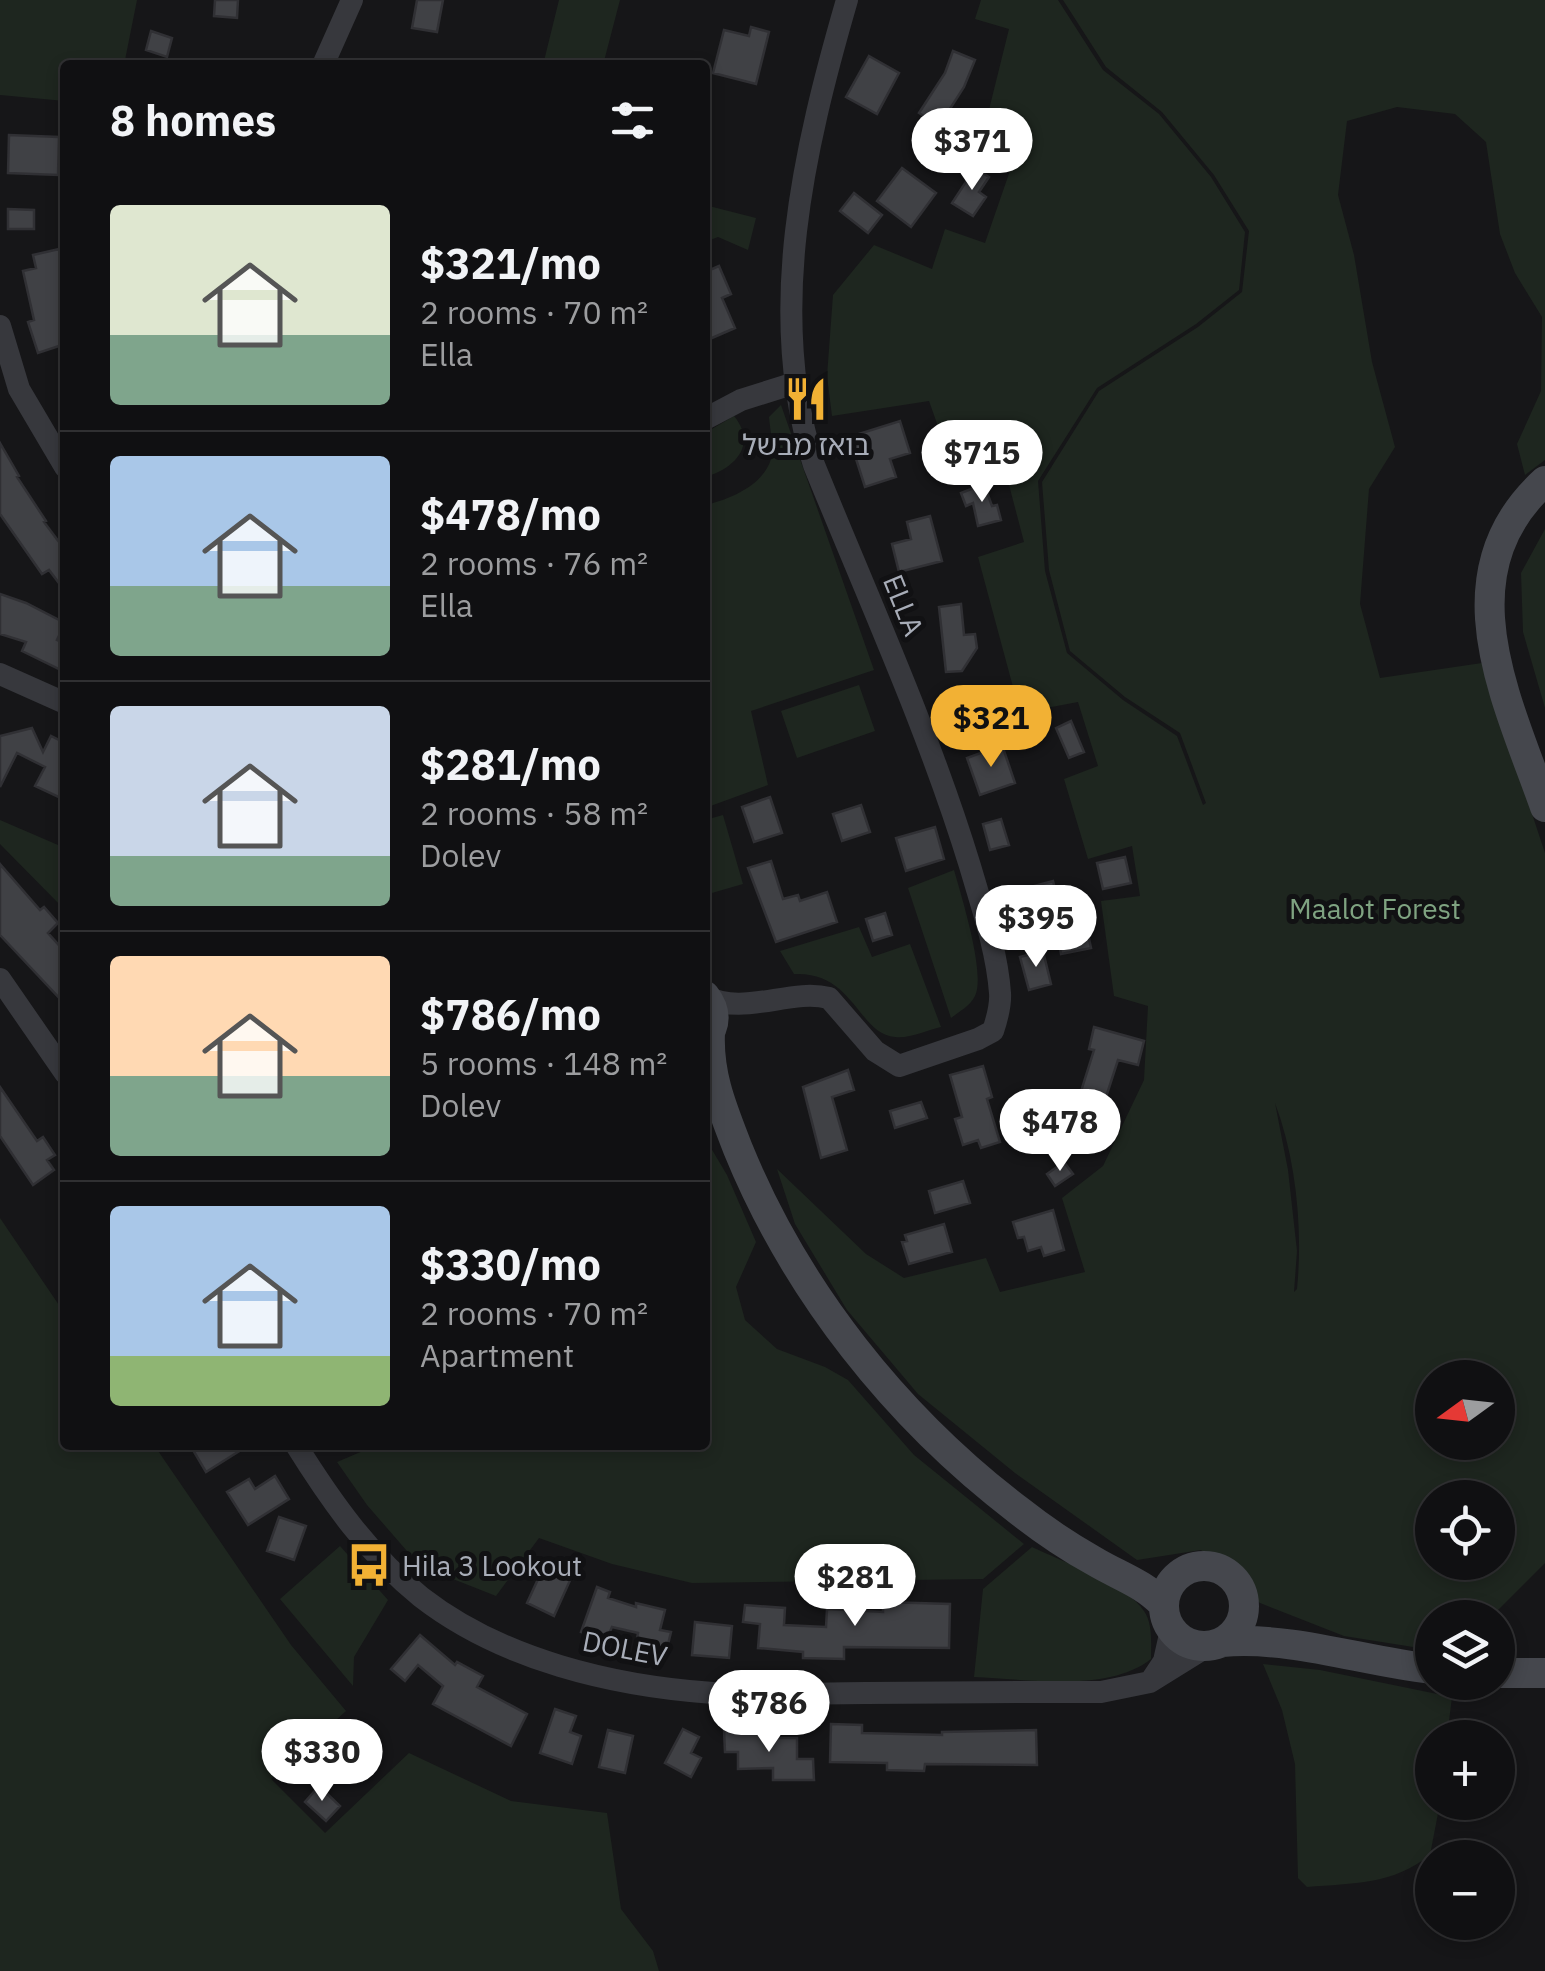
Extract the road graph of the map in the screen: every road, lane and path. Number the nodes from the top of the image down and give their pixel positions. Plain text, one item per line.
1 (352, 0) edge
2 (846, 0) edge
3 (325, 60) edge
4 (0, 326) edge
5 (795, 382) junction
6 (710, 416) edge
7 (60, 459) edge
8 (1545, 481) edge
9 (0, 674) edge
10 (60, 701) edge
11 (1545, 807) edge
12 (0, 978) edge
13 (710, 1017) edge
14 (60, 1066) edge
15 (710, 1066) edge
16 (710, 1084) edge
17 (722, 1107) junction
18 (299, 1450) edge
19 (1182, 1571) junction
20 (1118, 1573) junction
21 (1242, 1593) junction
22 (1168, 1617) junction
23 (1287, 1642) junction
24 (1215, 1644) junction
25 (1415, 1666) edge
26 (1515, 1673) edge
27 (1545, 1673) edge
28 (1150, 1682) junction

1 - 3 street
2 - 5 street, ELLA
4 - 7 street
5 - 6 street
5 - 13 street, ELLA
8 - 11 street
9 - 10 street
12 - 14 street
15 - 17 street
16 - 17 street
17 - 20 street
18 - 28 street, DOLEV
19 - 20 street
19 - 21 street
19 - 22 street
20 - 22 street
21 - 23 street
21 - 24 street
22 - 24 street
22 - 28 street
23 - 24 street
23 - 25 street
24 - 28 street
26 - 27 street

